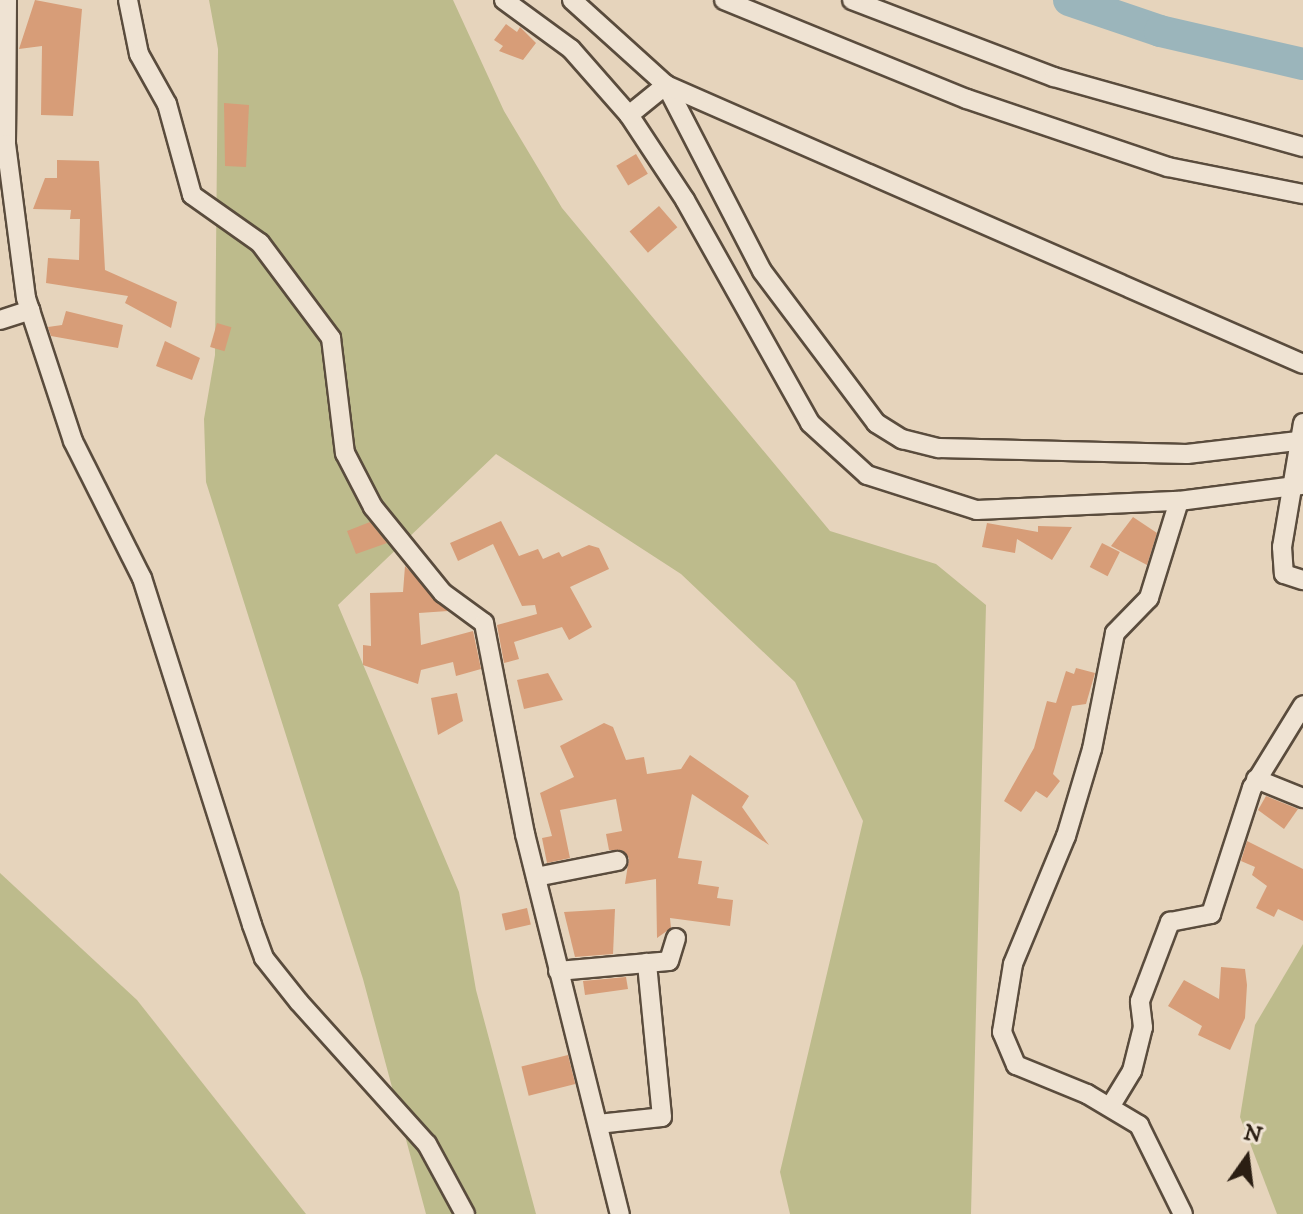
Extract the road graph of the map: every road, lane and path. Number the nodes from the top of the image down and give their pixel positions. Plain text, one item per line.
1 (7, 0) edge
2 (128, 0) edge
3 (504, 0) edge
4 (572, 0) edge
5 (724, 0) edge
6 (852, 0) edge
7 (666, 85) junction
8 (629, 115) junction
9 (1303, 147) edge
10 (1303, 194) edge
11 (30, 310) junction
12 (0, 320) edge
13 (1303, 364) edge
14 (1300, 432) edge
15 (1299, 486) edge
16 (1179, 501) junction
17 (1303, 580) edge
18 (1303, 705) edge
19 (1256, 779) junction
20 (1303, 798) edge
21 (617, 861) dead end
22 (536, 877) junction
23 (676, 938) dead end
24 (647, 963) junction
25 (558, 971) junction
26 (1110, 1107) junction
27 (598, 1124) junction
28 (465, 1214) edge
29 (620, 1214) edge
30 (1183, 1214) edge

1 - 11 street
2 - 22 street
3 - 8 street
4 - 7 street
5 - 10 street
6 - 9 street
7 - 8 street
7 - 13 street
7 - 14 street
8 - 16 street
11 - 12 street
11 - 28 street
14 - 15 street
15 - 16 street
15 - 17 street
16 - 26 street
18 - 19 street
19 - 20 street
19 - 26 street
21 - 22 street
22 - 25 street
23 - 24 street
24 - 25 street
24 - 27 street
25 - 27 street
26 - 30 street
27 - 29 street

